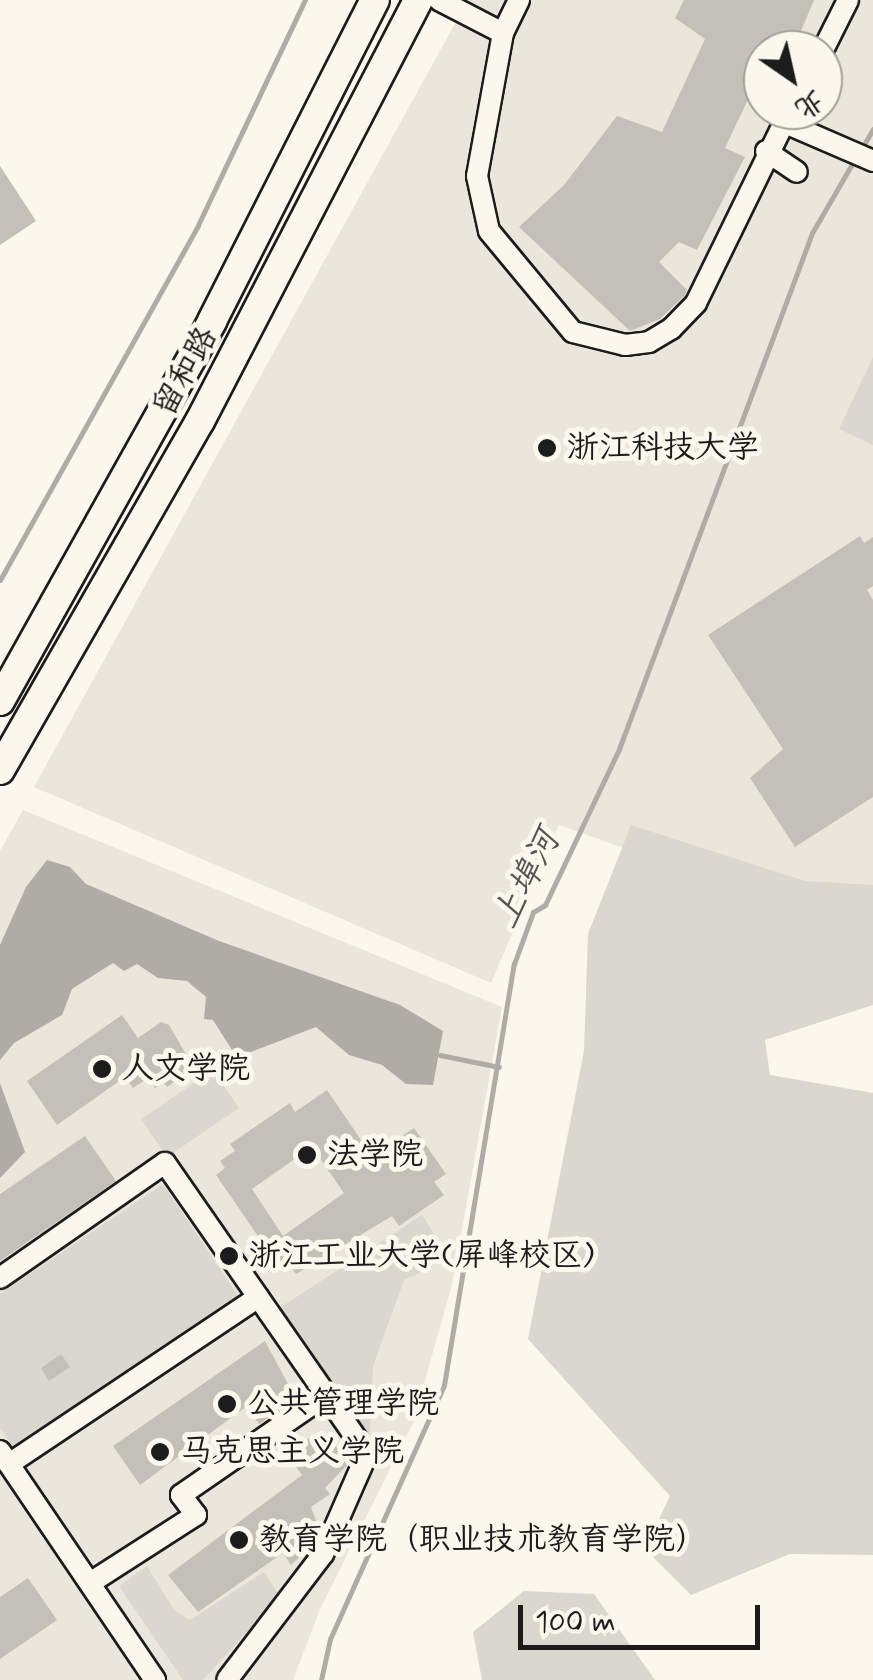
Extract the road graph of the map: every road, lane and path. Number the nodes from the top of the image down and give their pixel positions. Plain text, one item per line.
1 (418, 0) edge
2 (440, 0) edge
3 (519, 0) edge
4 (848, 0) edge
5 (367, 3) edge
6 (833, 30) edge
7 (502, 33) junction
8 (778, 130) edge
9 (807, 130) edge
10 (766, 151) junction
11 (873, 160) edge
12 (797, 172) dead end
13 (0, 701) edge
14 (0, 770) edge
15 (0, 1278) edge
16 (258, 1297) junction
17 (326, 1394) junction
18 (4, 1458) edge
19 (90, 1583) junction
20 (156, 1680) edge
21 (227, 1680) edge

1 - 14 main road, 留和路
2 - 7 street
3 - 7 street
4 - 6 street
5 - 13 main road, 留和路
7 - 10 street
8 - 10 street
9 - 11 street
10 - 12 street
15 - 16 street
16 - 17 street
16 - 18 street
17 - 19 street
17 - 21 street
18 - 19 street
19 - 20 street

